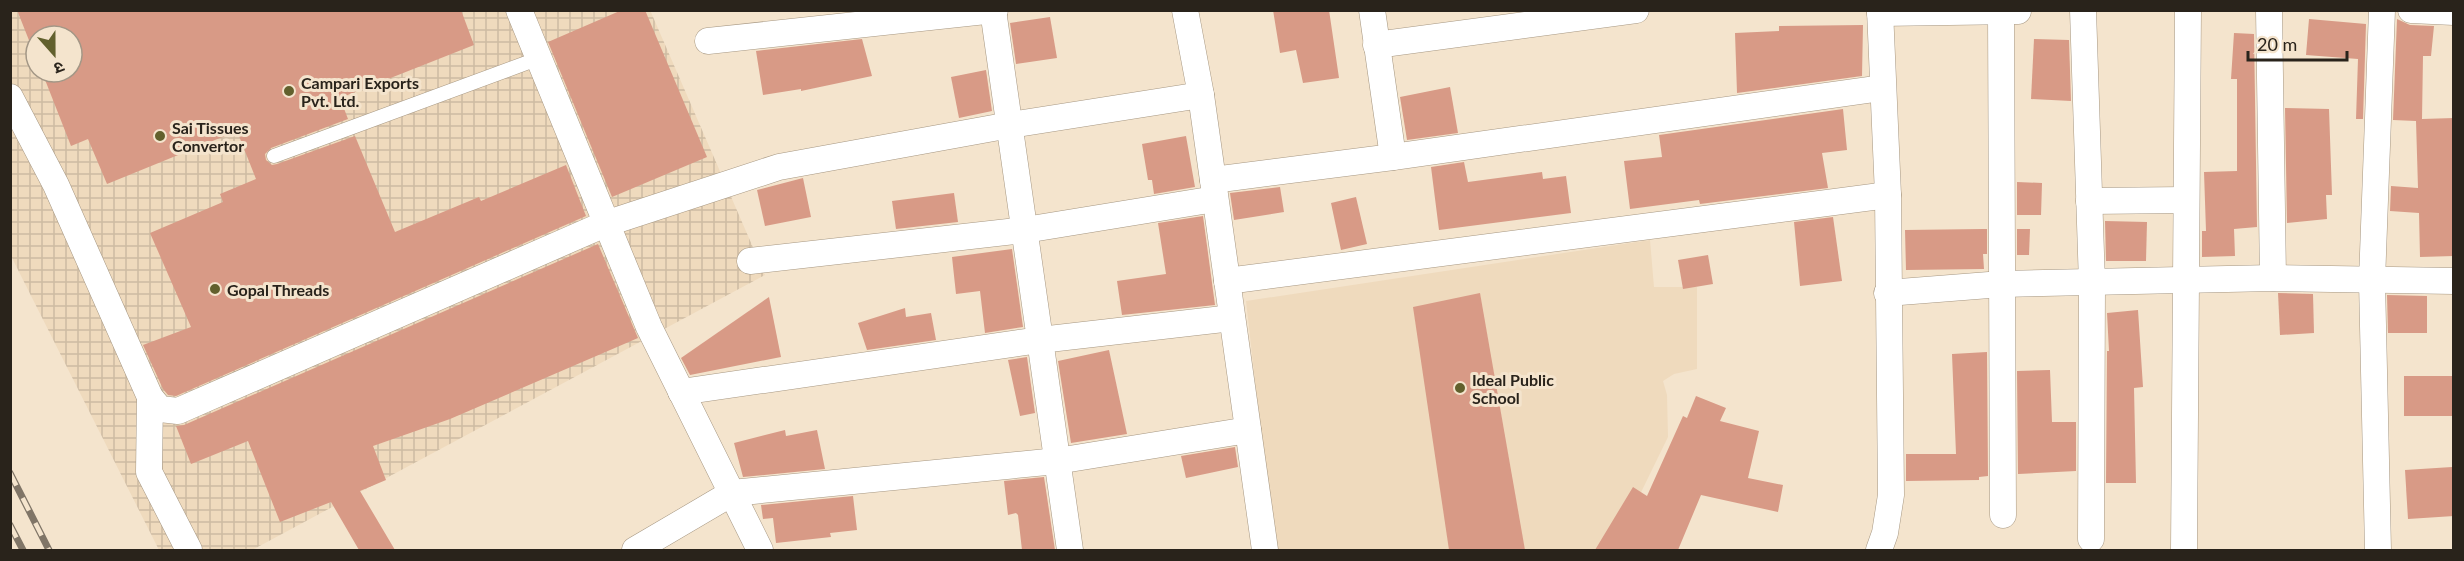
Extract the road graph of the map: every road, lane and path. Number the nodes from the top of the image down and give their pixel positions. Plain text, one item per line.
1 (519, 10) edge
2 (1185, 10) edge
3 (1372, 10) edge
4 (1636, 10) edge
5 (2018, 10) edge
6 (2083, 10) edge
7 (2188, 10) edge
8 (2270, 10) edge
9 (2382, 10) edge
10 (2411, 10) edge
11 (994, 11) edge
12 (2001, 11) edge
13 (1880, 12) edge
14 (2454, 12) edge
15 (708, 41) dead end
16 (1376, 45) junction
17 (537, 59) junction
18 (1882, 88) junction
19 (1201, 95) junction
20 (10, 97) edge
21 (1010, 125) junction
22 (274, 156) dead end
23 (1393, 157) junction
24 (1214, 189) junction
25 (1888, 195) junction
26 (2186, 200) junction
27 (2089, 201) junction
28 (605, 224) junction
29 (1025, 230) junction
30 (750, 261) dead end
31 (2273, 278) junction
32 (2372, 280) junction
33 (1227, 281) junction
34 (2454, 281) edge
35 (2187, 282) junction
36 (2002, 284) junction
37 (2092, 284) junction
38 (1887, 293) junction
39 (1232, 318) junction
40 (1040, 340) junction
41 (681, 392) junction
42 (150, 397) junction
43 (1248, 430) junction
44 (1057, 461) junction
45 (732, 493) junction
46 (2003, 515) dead end
47 (2091, 539) dead end
48 (189, 550) edge
49 (635, 550) edge
50 (760, 550) edge
51 (1070, 550) edge
52 (1265, 550) edge
53 (1879, 550) edge
54 (2184, 550) edge
55 (2378, 550) edge

1 - 17 street
2 - 19 street
3 - 16 street
4 - 16 street
5 - 12 street
6 - 27 street
7 - 26 street
8 - 31 street
9 - 32 street
10 - 14 street
11 - 15 street
11 - 21 street
12 - 13 street
12 - 36 street
13 - 18 street
16 - 23 street
17 - 22 lane
17 - 28 street
18 - 23 street
18 - 25 street
19 - 21 street
19 - 24 street
20 - 42 street
21 - 28 street
21 - 29 street
23 - 24 street
24 - 29 street
24 - 33 street
25 - 33 street
25 - 38 street
26 - 27 street
26 - 35 street
27 - 37 street
28 - 41 street
28 - 42 street
29 - 30 street
29 - 40 street
31 - 32 street
31 - 35 street
32 - 34 street
32 - 55 street
33 - 39 street
35 - 37 street
35 - 54 street
36 - 37 street
36 - 38 street
36 - 46 street
37 - 47 street
38 - 53 street
39 - 40 street
39 - 43 street
40 - 41 street
40 - 44 street
41 - 45 street
42 - 48 street
43 - 44 street
43 - 52 street
44 - 45 street
44 - 51 street
45 - 49 street
45 - 50 street

